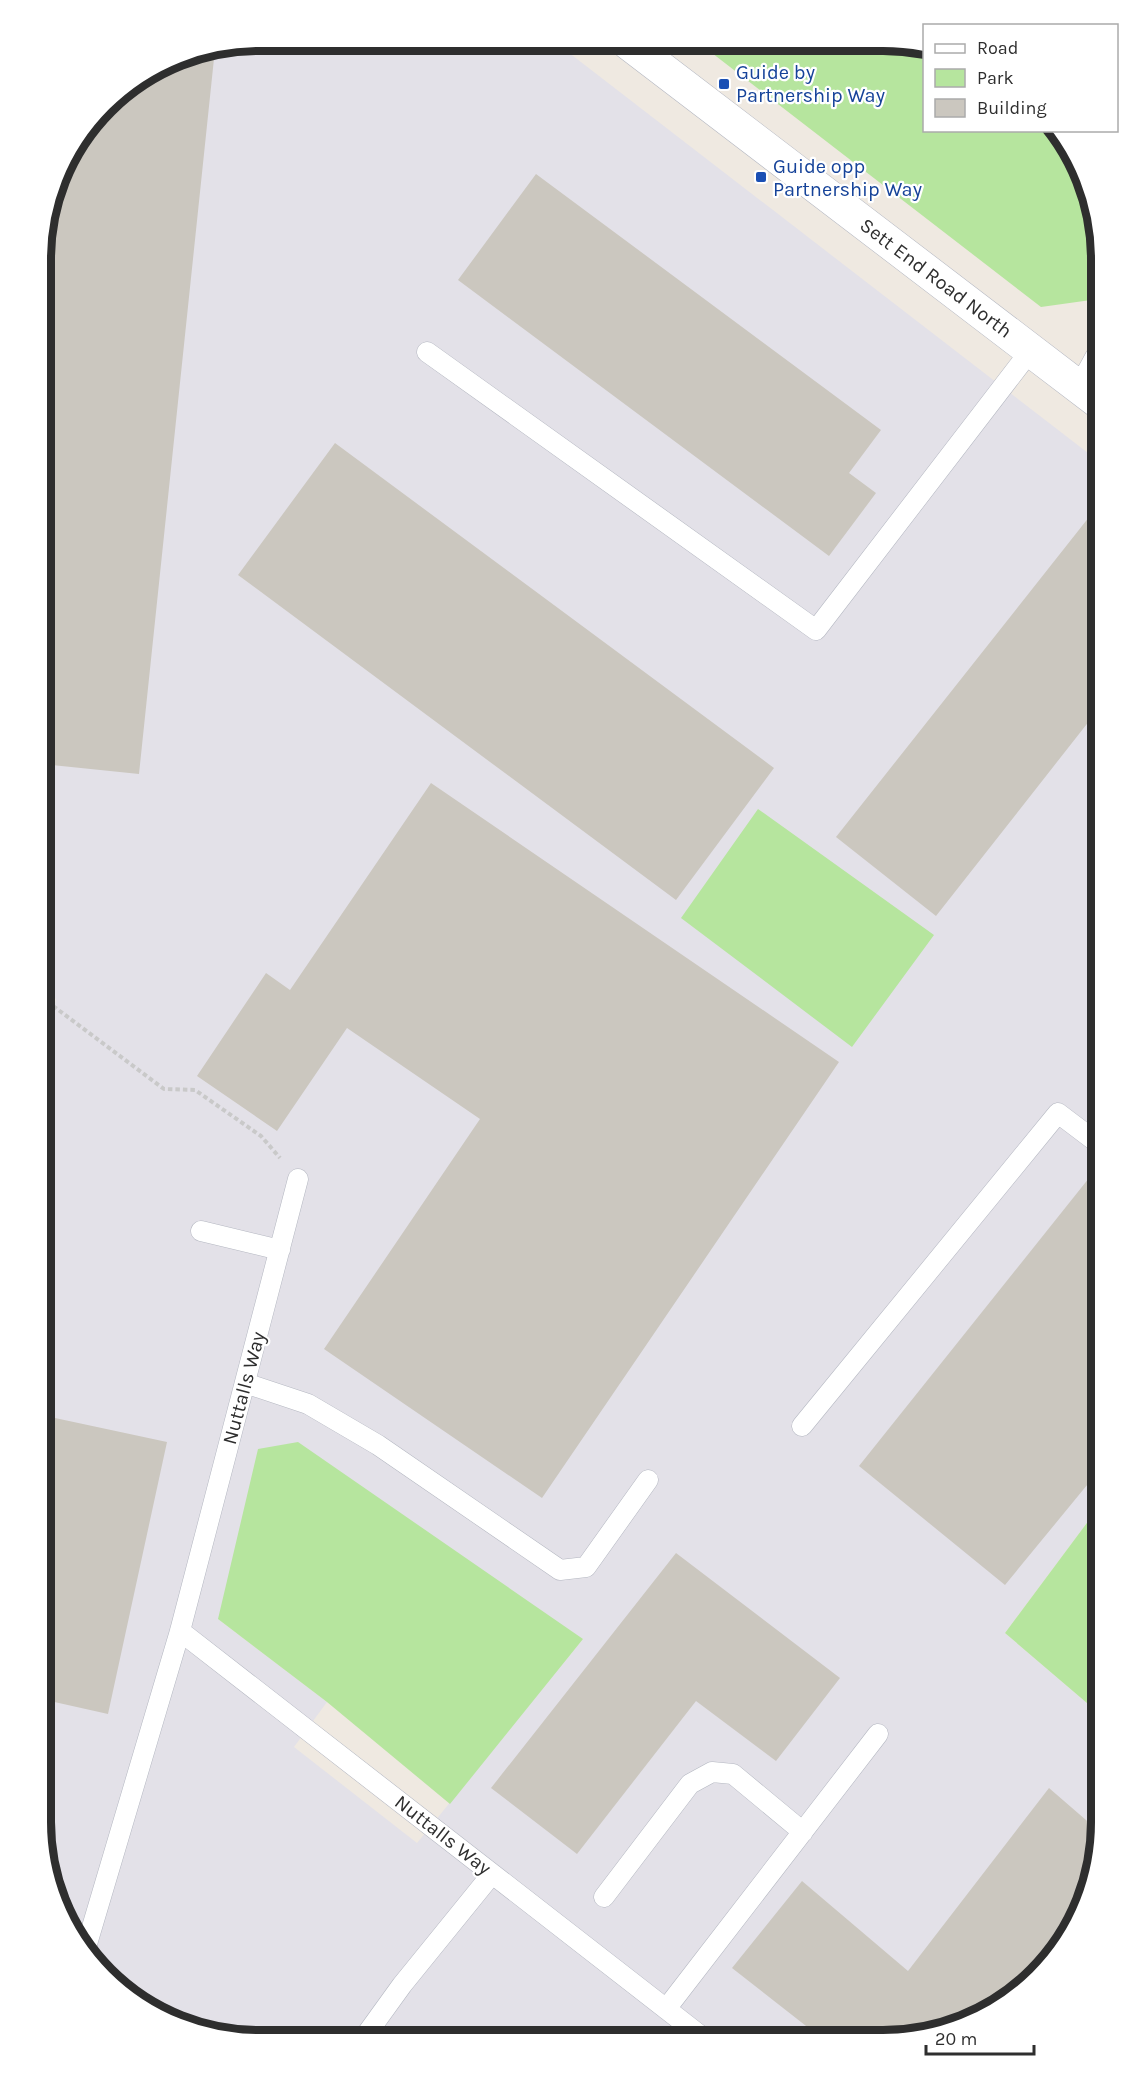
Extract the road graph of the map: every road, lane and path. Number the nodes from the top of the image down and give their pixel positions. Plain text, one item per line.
1 (639, 51) edge
2 (1031, 350) junction
3 (427, 352) dead end
4 (1091, 395) edge
5 (51, 1004) edge
6 (1091, 1137) edge
7 (298, 1179) joint
8 (201, 1231) dead end
9 (280, 1250) junction
10 (245, 1383) junction
11 (802, 1426) dead end
12 (648, 1480) dead end
13 (180, 1631) junction
14 (878, 1734) dead end
15 (803, 1832) junction
16 (492, 1874) junction
17 (604, 1897) dead end
18 (88, 1941) edge
19 (666, 2009) junction
20 (370, 2030) edge
21 (693, 2030) edge

1 - 2 street, Sett End Road North
2 - 3 lane
2 - 4 street, Sett End Road North
5 - 7 path
6 - 11 lane
7 - 9 lane, Nuttalls Way
8 - 9 lane
9 - 10 lane, Nuttalls Way
10 - 12 lane
10 - 13 lane, Nuttalls Way
13 - 16 lane, Nuttalls Way
13 - 18 lane, Nuttalls Way
14 - 15 lane
15 - 17 lane
15 - 19 lane
16 - 19 lane, Nuttalls Way
16 - 20 lane
19 - 21 lane, Nuttalls Way

